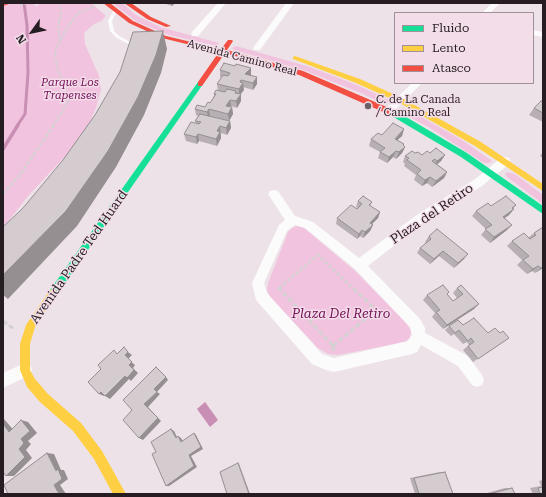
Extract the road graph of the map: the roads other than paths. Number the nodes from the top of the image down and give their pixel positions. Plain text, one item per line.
1 (9, 3) edge
2 (127, 3) edge
3 (222, 3) edge
4 (290, 3) edge
5 (496, 3) edge
6 (3, 4) edge
7 (101, 4) edge
8 (115, 10) junction
9 (487, 12) edge
10 (174, 28) dead end
11 (192, 33) joint
12 (208, 36) dead end
13 (230, 41) dead end
14 (254, 47) joint
15 (137, 48) edge
16 (223, 51) junction
17 (270, 51) dead end
18 (283, 55) dead end
19 (416, 84) edge
20 (400, 100) junction
21 (389, 111) junction
22 (505, 161) junction
23 (492, 173) junction
24 (543, 188) edge
25 (274, 194) dead end
26 (543, 211) edge
27 (292, 220) junction
28 (359, 265) junction
29 (419, 337) junction
30 (26, 370) junction
31 (477, 380) dead end
32 (3, 381) edge
33 (120, 494) edge

1 - 6 main road
2 - 10 main road, Avenida Camino Real
3 - 11 street
4 - 14 street
5 - 9 street
7 - 8 main road, Avenida Camino Real
8 - 15 lane
8 - 16 main road, Avenida Camino Real
11 - 12 main road, Avenida Camino Real
13 - 16 main road, Avenida Padre Ted Huard
14 - 17 main road, Avenida Camino Real
16 - 21 main road, Avenida Camino Real
16 - 30 main road, Avenida Padre Ted Huard
18 - 20 main road, Avenida Camino Real
19 - 20 street
20 - 21 street
20 - 22 main road, Avenida Camino Real
21 - 23 main road, Avenida Camino Real
22 - 23 street, Plaza del Retiro
22 - 24 main road, Avenida Camino Real
23 - 26 main road, Avenida Camino Real
23 - 28 street, Plaza del Retiro
25 - 27 street
27 - 28 street
27 - 29 street
28 - 29 street
29 - 31 street
30 - 32 street
30 - 33 main road, Avenida Padre Ted Huard

